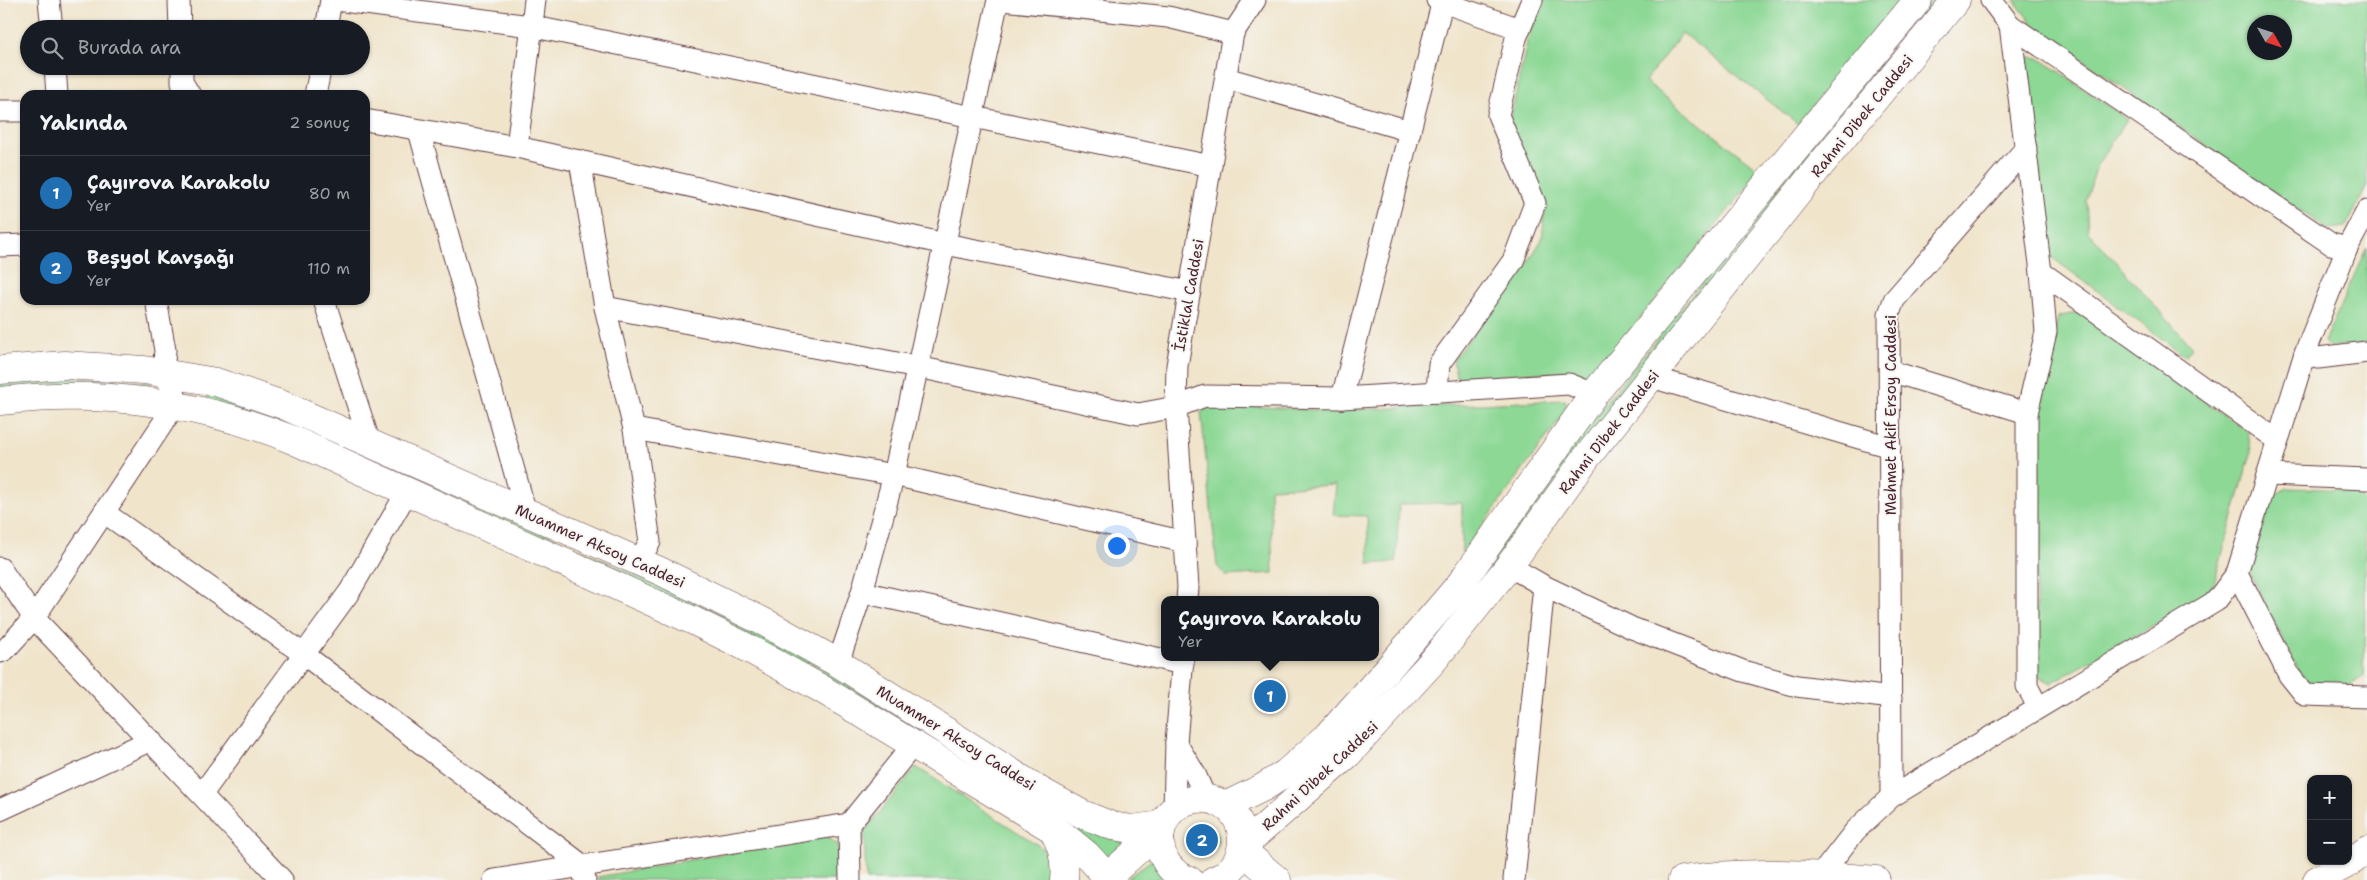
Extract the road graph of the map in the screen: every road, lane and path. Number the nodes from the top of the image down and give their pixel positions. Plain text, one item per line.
1 (49, 0) edge
2 (179, 0) edge
3 (331, 0) edge
4 (336, 0) edge
5 (535, 0) edge
6 (1000, 0) edge
7 (1255, 0) edge
8 (1532, 0) edge
9 (1918, 0) edge
10 (1956, 0) edge
11 (1991, 0) edge
12 (1441, 1) edge
13 (1169, 8) edge
14 (51, 20) edge
15 (180, 20) edge
16 (328, 20) edge
17 (2010, 25) junction
18 (530, 26) junction
19 (1520, 29) junction
20 (1232, 33) junction
21 (56, 75) edge
22 (182, 75) edge
23 (318, 75) edge
24 (1226, 78) junction
25 (57, 90) edge
26 (187, 90) edge
27 (315, 90) edge
28 (0, 111) edge
29 (20, 111) edge
30 (973, 115) junction
31 (370, 121) edge
32 (419, 131) junction
33 (1410, 131) junction
34 (518, 147) junction
35 (2026, 148) junction
36 (580, 161) junction
37 (1212, 166) junction
38 (2367, 211) edge
39 (944, 244) junction
40 (20, 245) edge
41 (0, 246) edge
42 (2347, 248) junction
43 (2041, 272) junction
44 (1190, 292) junction
45 (157, 305) edge
46 (326, 305) edge
47 (605, 307) junction
48 (2367, 352) edge
49 (2305, 353) junction
50 (918, 367) junction
51 (0, 370) edge
52 (1890, 371) junction
53 (164, 373) junction
54 (1651, 377) junction
55 (1437, 392) junction
56 (1594, 394) junction
57 (1342, 398) junction
58 (0, 401) edge
59 (175, 405) junction
60 (1176, 407) junction
61 (2027, 413) junction
62 (634, 428) junction
63 (2278, 441) junction
64 (370, 444) junction
65 (1890, 447) junction
66 (894, 475) junction
67 (2267, 475) junction
68 (2367, 479) edge
69 (407, 492) junction
70 (105, 513) junction
71 (526, 513) junction
72 (1185, 542) junction
73 (638, 562) junction
74 (1510, 566) junction
75 (0, 568) edge
76 (2237, 573) junction
77 (1544, 586) junction
78 (862, 592) junction
79 (1188, 596) edge
80 (34, 618) junction
81 (0, 652) edge
82 (302, 654) junction
83 (1161, 656) edge
84 (1183, 661) edge
85 (838, 663) junction
86 (2367, 697) edge
87 (1891, 698) junction
88 (2038, 707) junction
89 (151, 740) junction
90 (1176, 743) junction
91 (914, 745) junction
92 (202, 794) junction
93 (1891, 798) junction
94 (1216, 802) junction
95 (0, 810) edge
96 (849, 824) junction
97 (1165, 824) junction
98 (1053, 830) junction
99 (1242, 848) junction
100 (2367, 850) edge
101 (583, 872) edge
102 (1820, 876) junction
103 (1178, 878) edge
104 (277, 879) edge
105 (1107, 879) edge
106 (494, 880) edge
107 (850, 880) edge
108 (1064, 880) edge
109 (1217, 880) edge
110 (1277, 880) edge
111 (1514, 880) edge
112 (1682, 880) edge
113 (1876, 880) edge
114 (2317, 880) edge

1 - 14 street
2 - 15 street
3 - 16 street
4 - 18 street
5 - 18 street
6 - 13 street
6 - 30 street
7 - 20 street, İstiklal Caddesi
8 - 19 street
9 - 56 main road, Rahmi Dibek Caddesi
10 - 54 main road, Rahmi Dibek Caddesi
11 - 17 street
12 - 19 street
12 - 33 street
13 - 20 street
17 - 35 street
17 - 42 street
18 - 30 street
18 - 34 street
19 - 55 street
20 - 24 street, İstiklal Caddesi
21 - 25 street
22 - 26 street
23 - 27 street
24 - 33 street
24 - 37 street, İstiklal Caddesi
28 - 29 street
30 - 37 street
30 - 39 street
31 - 32 street
32 - 34 street
32 - 71 street
33 - 57 street
34 - 36 street
35 - 43 street
35 - 52 street, Mehmet Akif Ersoy Caddesi
36 - 39 street
36 - 47 street
37 - 44 street, İstiklal Caddesi
38 - 42 street
39 - 44 street
39 - 50 street
40 - 41 street
42 - 49 street
43 - 61 street
43 - 63 street
44 - 60 street, İstiklal Caddesi
45 - 53 street
46 - 64 street
47 - 50 street
47 - 62 street
48 - 49 street
49 - 63 street
50 - 60 street
50 - 66 street
51 - 53 main road, Muammer Aksoy Caddesi
52 - 61 street
52 - 65 street, Mehmet Akif Ersoy Caddesi
53 - 59 street
53 - 64 main road, Muammer Aksoy Caddesi
54 - 65 street
54 - 74 main road, Rahmi Dibek Caddesi
55 - 56 street
55 - 57 street
56 - 94 main road, Rahmi Dibek Caddesi
57 - 60 street
58 - 59 main road
59 - 69 main road
59 - 70 street
60 - 72 street, İstiklal Caddesi
61 - 88 street
62 - 66 street
62 - 73 street
63 - 67 street
64 - 71 main road, Muammer Aksoy Caddesi
65 - 87 street, Mehmet Akif Ersoy Caddesi
66 - 72 street
66 - 78 street
67 - 68 street
67 - 76 street
69 - 82 street
69 - 91 main road
70 - 80 street
70 - 82 street
71 - 73 main road, Muammer Aksoy Caddesi
72 - 79 street, İstiklal Caddesi
73 - 85 main road, Muammer Aksoy Caddesi
74 - 77 street
74 - 99 main road, Rahmi Dibek Caddesi
75 - 80 street
76 - 86 street
76 - 88 street
77 - 87 street
77 - 111 street
78 - 83 street
78 - 85 street
80 - 81 street
80 - 89 street
82 - 92 street
82 - 101 street
84 - 90 street
85 - 97 main road, Muammer Aksoy Caddesi
87 - 93 street, Mehmet Akif Ersoy Caddesi
88 - 93 street
89 - 92 street
89 - 95 street
90 - 94 street
90 - 97 street
91 - 96 street
91 - 98 main road
92 - 104 street
93 - 102 street
94 - 97 main road, Rahmi Dibek Caddesi
94 - 99 main road, Rahmi Dibek Caddesi
96 - 101 street
96 - 107 street
97 - 103 main road
97 - 105 main road, Rahmi Dibek Caddesi
98 - 105 main road
98 - 108 main road
99 - 109 main road, Rahmi Dibek Caddesi
99 - 110 main road
100 - 114 main road
101 - 106 street
102 - 112 main road
102 - 113 main road

